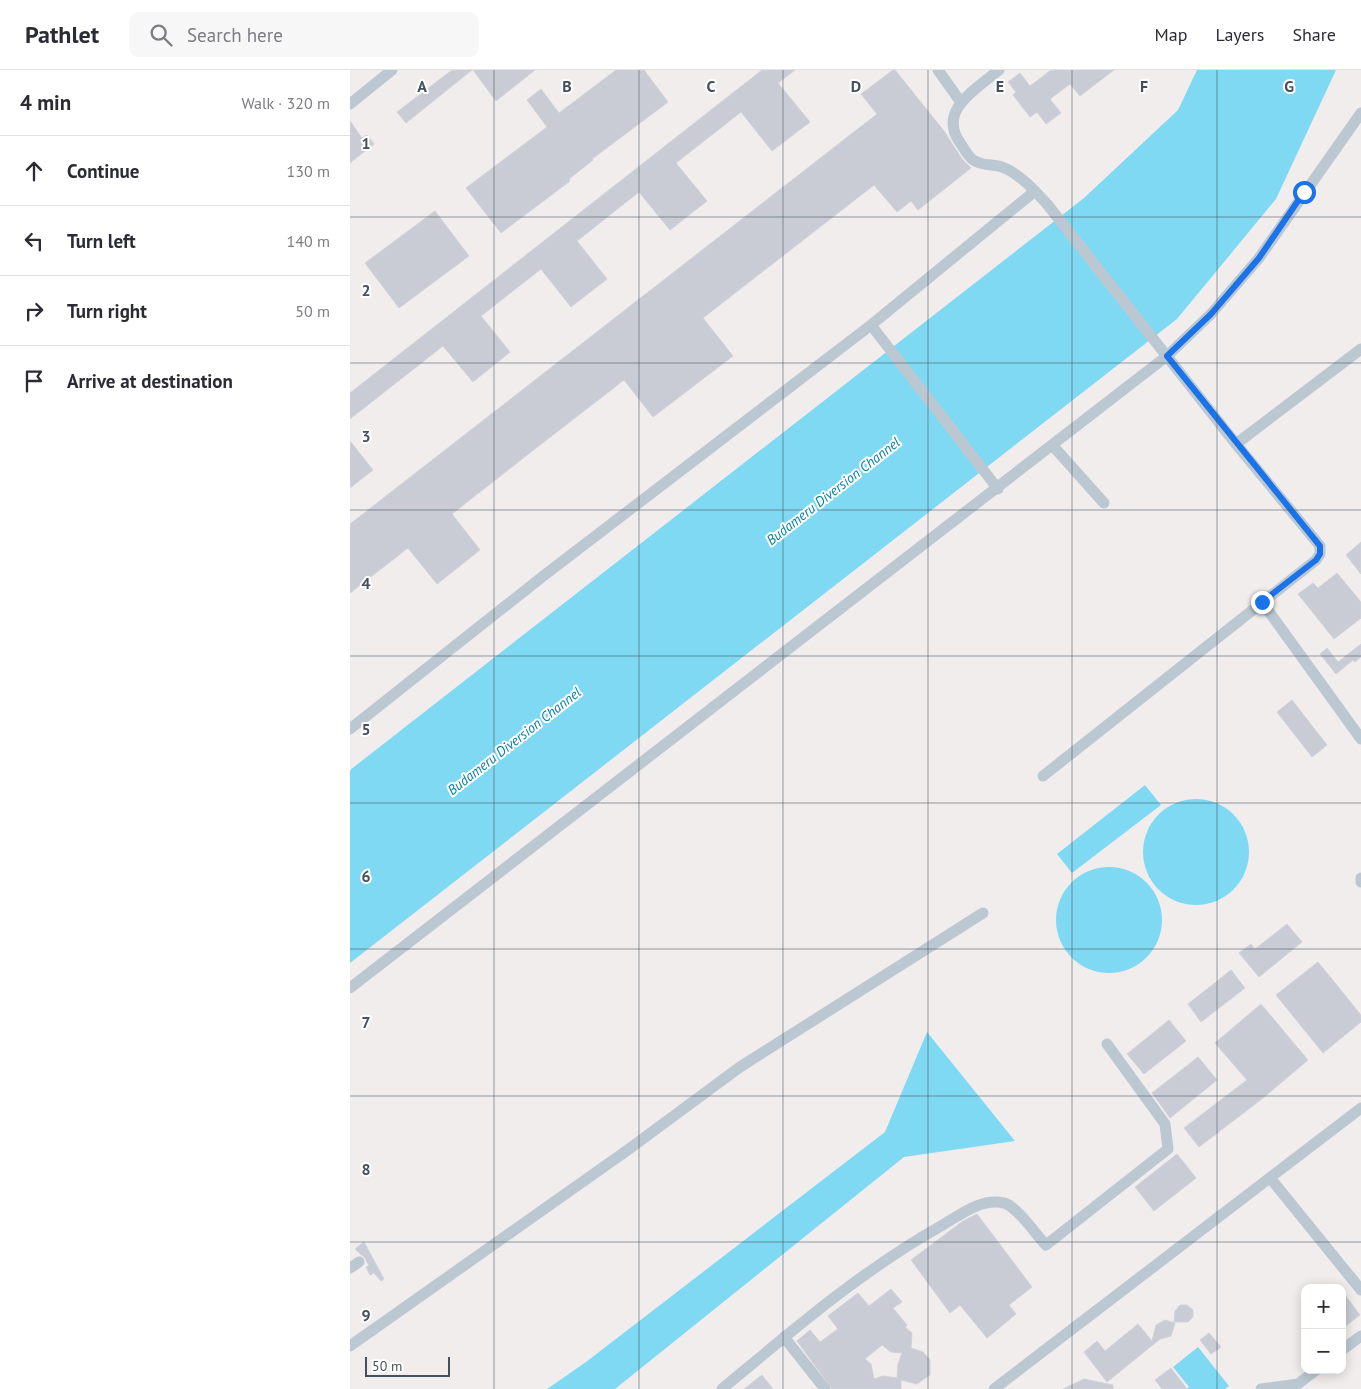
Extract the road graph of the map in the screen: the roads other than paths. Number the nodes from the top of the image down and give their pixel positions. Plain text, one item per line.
1 (392, 70) edge
2 (938, 70) edge
3 (1000, 70) edge
4 (960, 101) junction
5 (350, 104) edge
6 (1361, 113) edge
7 (1035, 191) junction
8 (871, 326) junction
9 (1361, 349) edge
10 (1167, 356) junction
11 (1236, 444) junction
12 (1053, 446) junction
13 (995, 485) junction
14 (1104, 503) dead end
15 (1262, 602) junction
16 (350, 730) edge
17 (1361, 739) edge
18 (1043, 776) dead end
19 (982, 913) dead end
20 (352, 981) edge
21 (1107, 1044) dead end
22 (1361, 1108) edge
23 (1271, 1179) junction
24 (1361, 1290) edge
25 (1361, 1336) edge
26 (784, 1337) junction
27 (350, 1346) edge
28 (1346, 1347) edge
29 (1311, 1374) edge
30 (722, 1389) edge
31 (825, 1389) edge
32 (994, 1389) edge
33 (1261, 1389) edge

1 - 5 lane
2 - 4 lane
3 - 4 lane
4 - 7 lane
6 - 10 lane
7 - 8 lane
7 - 10 lane
8 - 13 lane
8 - 16 lane
9 - 11 lane
10 - 11 lane
10 - 12 lane
11 - 15 lane
12 - 13 lane
12 - 14 lane
13 - 20 lane
15 - 17 lane
15 - 18 lane
19 - 27 lane
21 - 26 lane
22 - 23 lane
23 - 24 lane
23 - 32 lane
25 - 28 lane
26 - 30 lane
26 - 31 lane
29 - 33 lane

